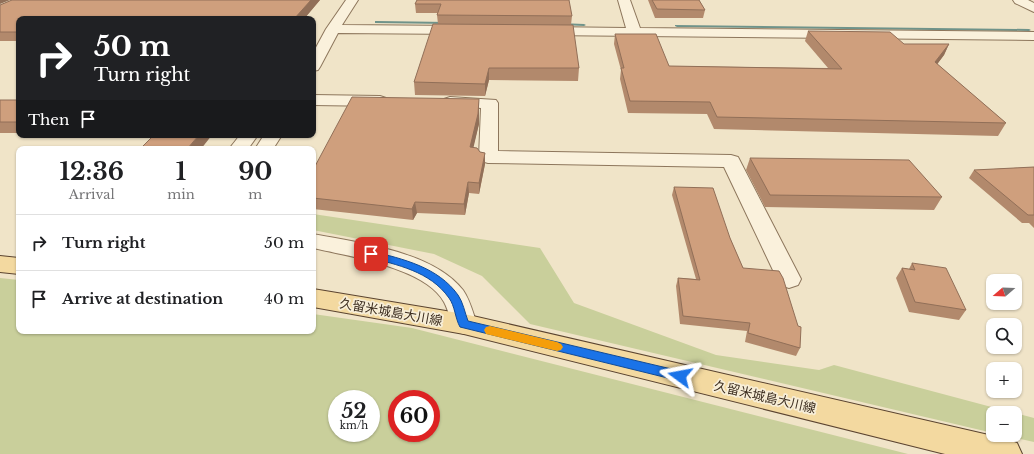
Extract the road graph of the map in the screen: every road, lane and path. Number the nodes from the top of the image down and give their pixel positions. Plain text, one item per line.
1 (352, 0) edge
2 (624, 0) edge
3 (1019, 0) edge
4 (1034, 8) edge
5 (333, 29) junction
6 (476, 30) edge
7 (531, 30) edge
8 (634, 31) junction
9 (1034, 36) edge
10 (318, 51) edge
11 (316, 100) edge
12 (398, 101) edge
13 (436, 102) edge
14 (316, 242) edge
15 (0, 264) edge
16 (16, 266) edge
17 (789, 279) dead end
18 (316, 299) edge
19 (464, 324) junction
20 (1006, 454) edge

1 - 5 street
2 - 8 street
3 - 4 street
5 - 6 street
5 - 10 street
7 - 8 street
8 - 9 street
11 - 12 street
13 - 17 street
14 - 19 street
15 - 16 main road
18 - 19 main road, 久留米城島大川線
19 - 20 main road, 久留米城島大川線

